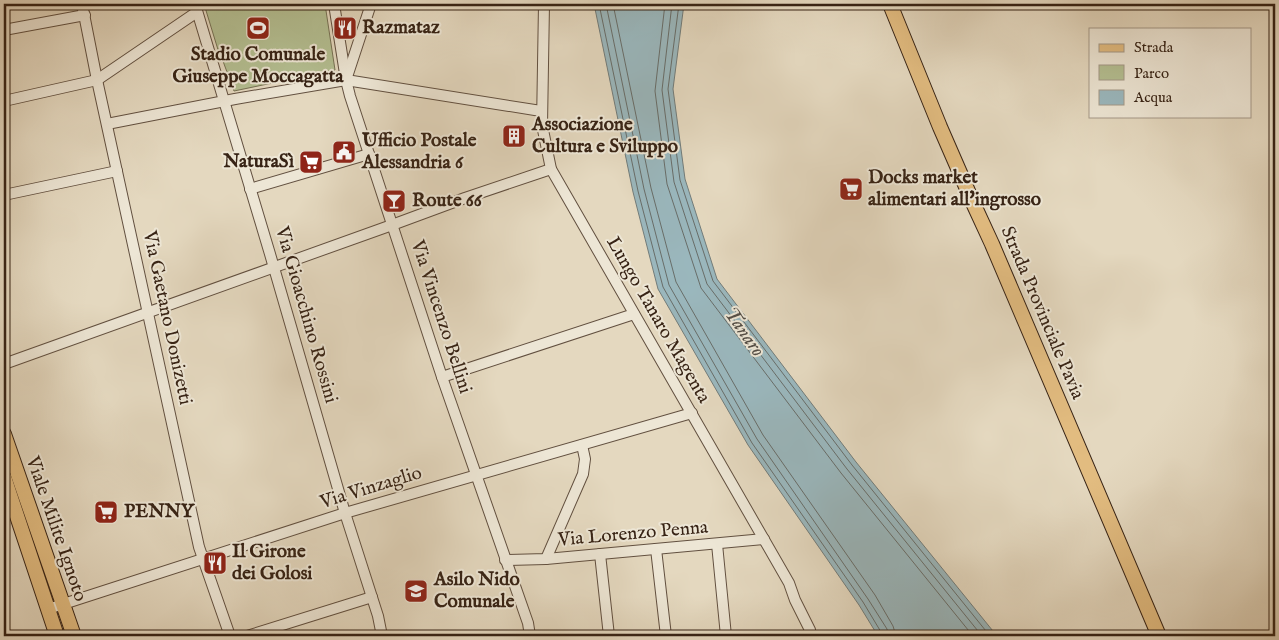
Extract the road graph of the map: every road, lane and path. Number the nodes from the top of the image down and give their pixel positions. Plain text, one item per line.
1 (82, 4) edge
2 (334, 4) edge
3 (371, 4) edge
4 (544, 4) edge
5 (890, 4) edge
6 (196, 8) edge
7 (84, 15) junction
8 (4, 30) edge
9 (97, 80) junction
10 (346, 80) junction
11 (4, 101) edge
12 (224, 101) junction
13 (542, 111) junction
14 (107, 124) junction
15 (369, 154) junction
16 (551, 169) junction
17 (117, 171) junction
18 (250, 189) junction
19 (4, 195) edge
20 (392, 225) junction
21 (274, 267) junction
22 (148, 312) junction
23 (634, 314) junction
24 (4, 364) edge
25 (442, 377) junction
26 (692, 414) junction
27 (4, 434) edge
28 (582, 445) junction
29 (476, 475) junction
30 (4, 477) edge
31 (346, 513) junction
32 (764, 539) junction
33 (717, 544) junction
34 (656, 549) junction
35 (600, 554) junction
36 (203, 559) junction
37 (546, 559) junction
38 (506, 560) junction
39 (372, 597) junction
40 (63, 604) junction
41 (48, 609) junction
42 (58, 636) edge
43 (74, 636) edge
44 (230, 636) edge
45 (247, 636) edge
46 (382, 636) edge
47 (530, 636) edge
48 (609, 636) edge
49 (666, 636) edge
50 (726, 636) edge
51 (811, 636) edge
52 (1159, 636) edge

1 - 7 street, Via Gaetano Donizetti
2 - 10 street, Via Vincenzo Bellini
3 - 10 street
4 - 13 street, Lungo Tanaro Magenta
5 - 52 main road, Strada Provinciale Pavia
6 - 9 street
6 - 12 street, Via Gioacchino Rossini
7 - 8 street
7 - 9 street, Via Gaetano Donizetti
9 - 11 street
9 - 14 street, Via Gaetano Donizetti
10 - 12 street
10 - 13 street
10 - 15 street, Via Vincenzo Bellini
12 - 14 street
12 - 18 street, Via Gioacchino Rossini
13 - 16 street, Lungo Tanaro Magenta
14 - 17 street, Via Gaetano Donizetti
15 - 18 street
15 - 20 street, Via Vincenzo Bellini
16 - 20 street
16 - 23 street, Lungo Tanaro Magenta
17 - 19 street
17 - 22 street, Via Gaetano Donizetti
18 - 21 street, Via Gioacchino Rossini
20 - 21 street
20 - 25 street, Via Vincenzo Bellini
21 - 22 street
21 - 31 street, Via Gioacchino Rossini
22 - 24 street
22 - 36 street, Via Gaetano Donizetti
23 - 25 street
23 - 26 street, Lungo Tanaro Magenta
25 - 29 street, Via Vincenzo Bellini
26 - 28 street, Via Vinzaglio
26 - 32 street, Lungo Tanaro Magenta
27 - 40 main road, Viale Milite Ignoto
28 - 29 street, Via Vinzaglio
28 - 37 street
29 - 31 street, Via Vinzaglio
29 - 38 street, Via Vincenzo Bellini
30 - 41 main road, Viale Milite Ignoto
31 - 36 street, Via Vinzaglio
31 - 39 street, Via Gioacchino Rossini
32 - 33 street, Via Lorenzo Penna
32 - 51 street, Lungo Tanaro Magenta
33 - 34 street, Via Lorenzo Penna
33 - 50 street
34 - 35 street, Via Lorenzo Penna
34 - 49 street
35 - 37 street, Via Lorenzo Penna
35 - 48 street
36 - 40 street, Via Vinzaglio
36 - 44 street, Via Gaetano Donizetti
37 - 38 street, Via Lorenzo Penna
38 - 47 street, Via Vincenzo Bellini
39 - 45 street
39 - 46 street, Via Gioacchino Rossini
40 - 41 street, Via Vinzaglio
40 - 43 main road, Viale Milite Ignoto
41 - 42 main road, Viale Milite Ignoto

